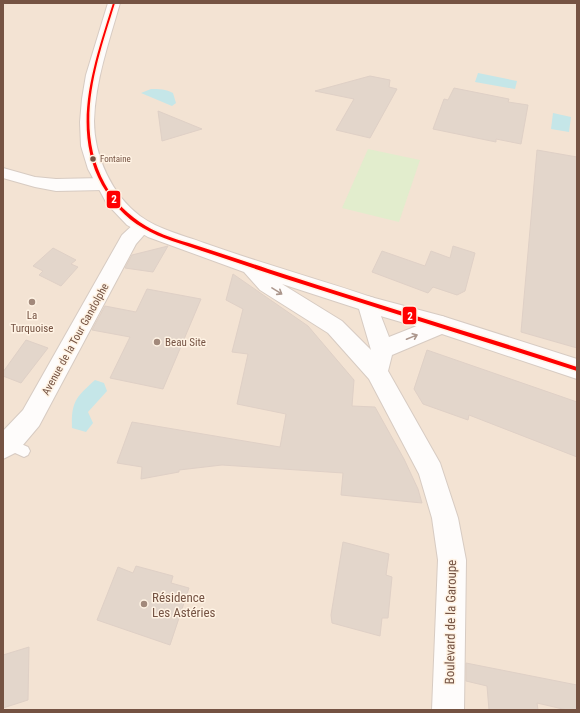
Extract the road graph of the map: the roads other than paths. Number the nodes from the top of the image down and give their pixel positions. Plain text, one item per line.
1 (114, 3) edge
2 (3, 173) edge
3 (103, 184) junction
4 (142, 227) junction
5 (248, 266) junction
6 (345, 297) junction
7 (367, 304) junction
8 (442, 324) junction
9 (335, 327) junction
10 (380, 360) junction
11 (577, 369) edge
12 (12, 447) edge
13 (448, 710) edge

1 - 3 street
2 - 3 street
3 - 4 street
4 - 5 street
4 - 12 street, Avenue de la Tour Gandolphe
5 - 6 street
5 -> 9 street, Boulevard de la Garoupe
6 - 7 street
6 - 9 street
7 - 8 street
7 - 10 street
10 -> 8 street
8 - 11 street
9 - 10 street, Boulevard de la Garoupe
10 - 13 street, Boulevard de la Garoupe

